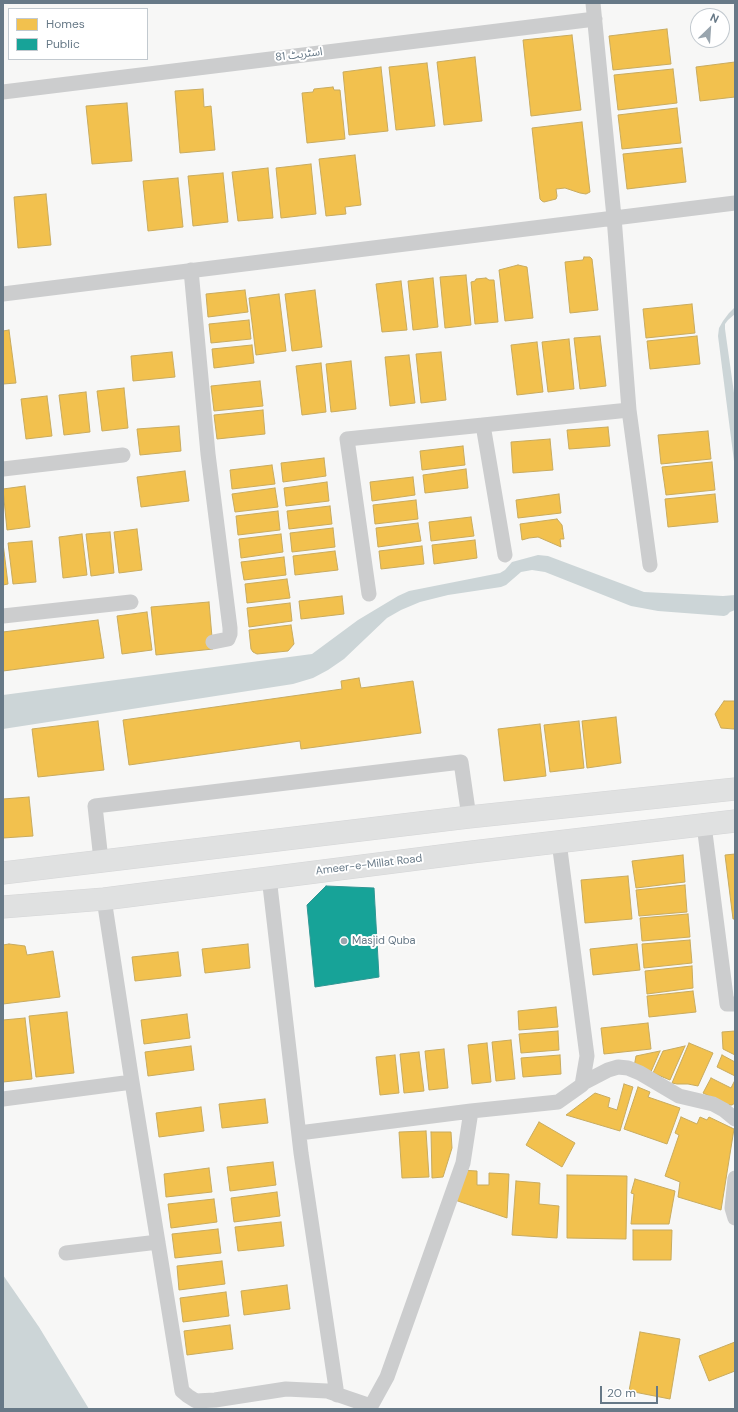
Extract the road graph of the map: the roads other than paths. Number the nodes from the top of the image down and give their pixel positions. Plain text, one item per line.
1 (593, 3) edge
2 (595, 19) junction
3 (3, 92) edge
4 (735, 203) edge
5 (614, 217) junction
6 (191, 270) junction
7 (3, 294) edge
8 (629, 410) junction
9 (483, 425) junction
10 (123, 454) dead end
11 (3, 469) edge
12 (505, 555) dead end
13 (650, 565) dead end
14 (369, 594) dead end
15 (131, 602) dead end
16 (3, 616) edge
17 (213, 642) dead end
18 (735, 789) edge
19 (469, 817) junction
20 (735, 821) edge
21 (704, 825) junction
22 (559, 842) junction
23 (472, 852) junction
24 (101, 860) junction
25 (3, 873) edge
26 (269, 877) junction
27 (104, 899) junction
28 (3, 907) edge
29 (735, 1004) edge
30 (132, 1082) junction
31 (582, 1084) junction
32 (3, 1099) edge
33 (471, 1111) junction
34 (735, 1119) edge
35 (299, 1133) junction
36 (735, 1178) edge
37 (735, 1218) edge
38 (158, 1242) junction
39 (66, 1253) dead end
40 (337, 1395) junction

1 - 2 street
2 - 3 street, اسٹریٹ 81
2 - 5 street
4 - 5 street
5 - 6 street
5 - 8 street
6 - 7 street
6 - 17 street
8 - 9 street
8 - 13 street
9 - 12 street
9 - 14 street
10 - 11 street
15 - 16 street
18 - 19 main road
19 - 23 main road
19 - 24 main road
19 - 24 street
20 - 21 main road, Ameer-e-Millat Road
21 - 22 main road, Ameer-e-Millat Road
21 - 29 street
22 - 23 main road, Ameer-e-Millat Road
22 - 31 street
23 - 26 main road, Ameer-e-Millat Road
24 - 25 main road
26 - 27 main road, Ameer-e-Millat Road
26 - 35 street
27 - 28 main road, Ameer-e-Millat Road
27 - 30 street
30 - 32 street
30 - 38 street
31 - 33 street
31 - 34 street
33 - 35 street
33 - 40 street
35 - 40 street
36 - 37 street
38 - 39 street
38 - 40 street

